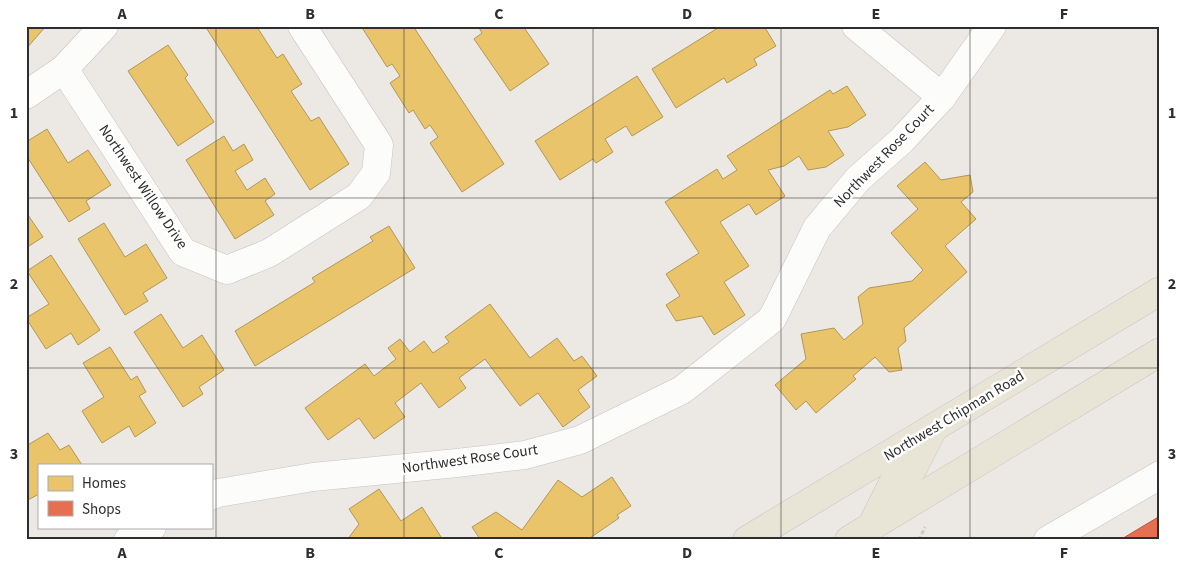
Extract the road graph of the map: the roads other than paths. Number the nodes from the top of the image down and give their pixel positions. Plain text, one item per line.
1 (104, 26) edge
2 (302, 26) edge
3 (856, 26) edge
4 (992, 26) edge
5 (64, 69) junction
6 (26, 95) edge
7 (942, 97) junction
8 (1160, 291) edge
9 (1160, 352) edge
10 (934, 427) junction
11 (1160, 475) edge
12 (212, 496) edge
13 (150, 528) edge
14 (867, 535) edge
15 (128, 540) edge
16 (747, 540) edge
17 (1048, 540) edge

1 - 5 street
2 - 5 street, Northwest Willow Drive
3 - 7 street
4 - 7 street, Northwest Rose Court
5 - 6 street
7 - 12 street, Northwest Rose Court
8 - 10 main road, Northwest Chipman Road
9 - 14 main road
10 - 14 main road
10 - 16 main road, Northwest Chipman Road
11 - 17 street
13 - 15 street

